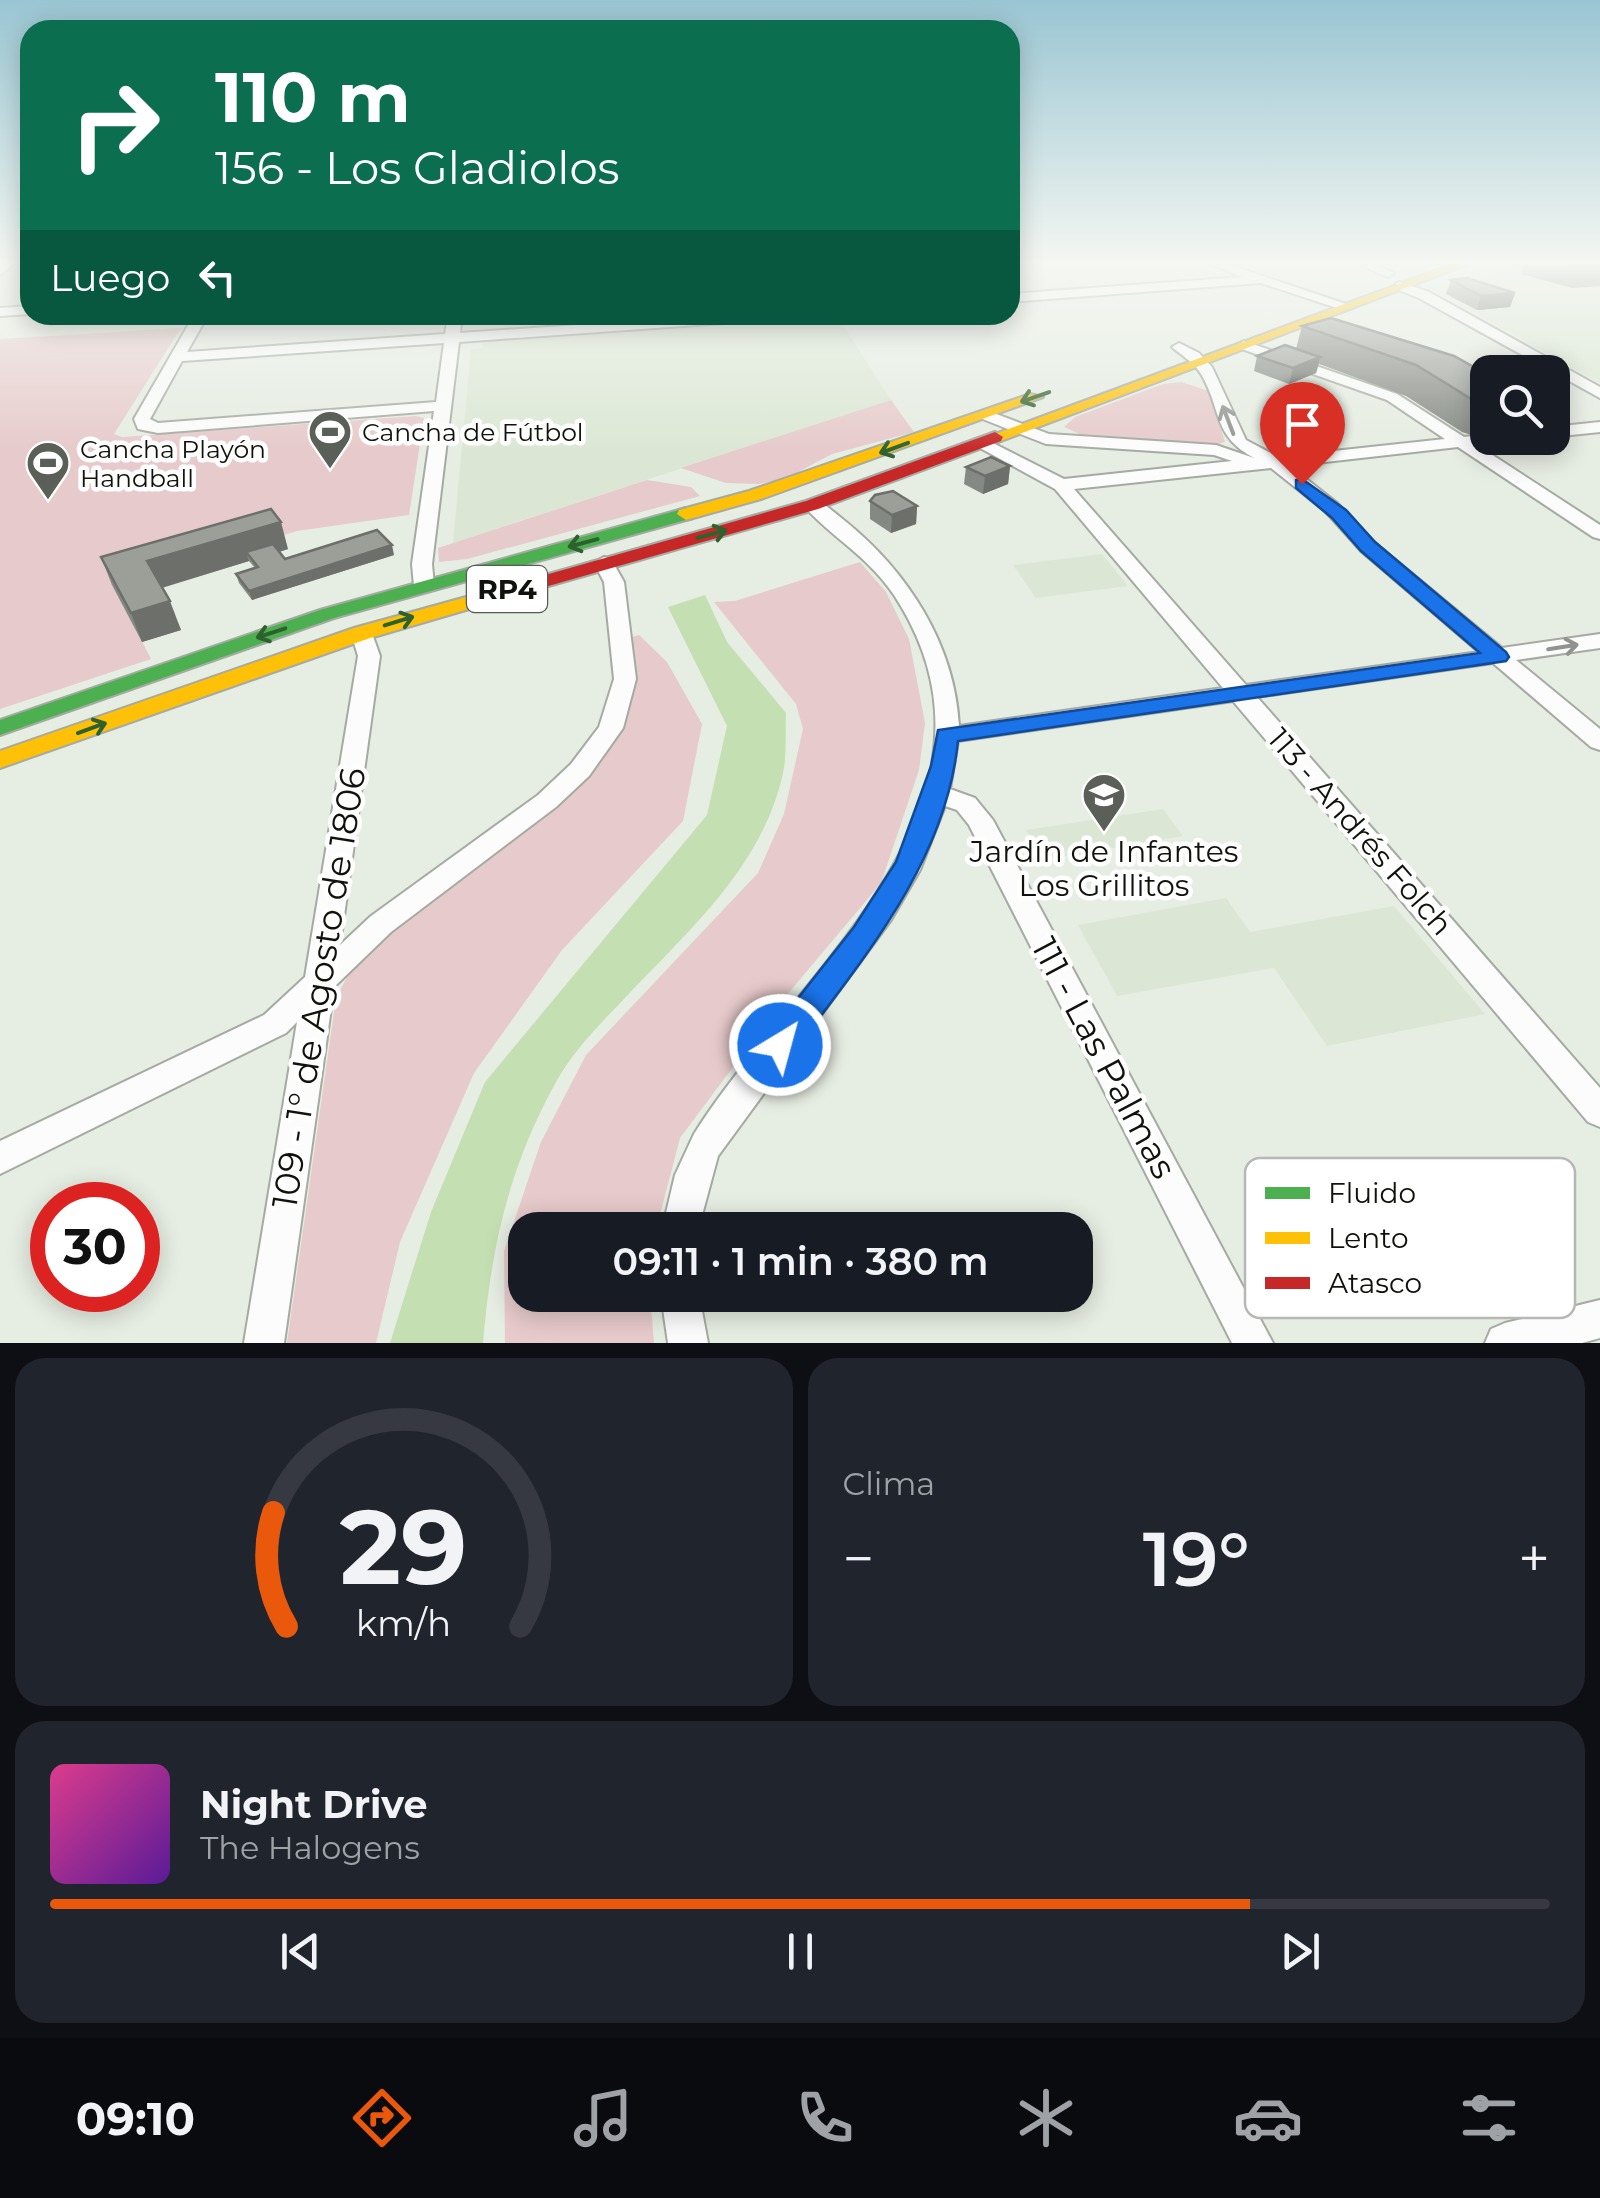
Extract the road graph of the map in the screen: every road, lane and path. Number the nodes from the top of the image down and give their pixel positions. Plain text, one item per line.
1 (194, 328) edge
2 (453, 328) edge
3 (591, 328) edge
4 (1234, 328) edge
5 (1293, 328) edge
6 (1483, 328) edge
7 (452, 337) junction
8 (1244, 346) junction
9 (1179, 347) junction
10 (177, 357) junction
11 (1203, 360) junction
12 (1600, 392) edge
13 (444, 406) junction
14 (986, 414) junction
15 (1600, 427) edge
16 (1017, 429) junction
17 (1570, 430) edge
18 (1470, 441) edge
19 (1458, 442) junction
20 (980, 444) junction
21 (1264, 463) junction
22 (1061, 485) junction
23 (812, 505) junction
24 (1600, 533) edge
25 (604, 563) junction
26 (424, 586) junction
27 (362, 632) junction
28 (1600, 641) edge
29 (1498, 657) junction
30 (1241, 693) junction
31 (0, 728) edge
32 (947, 735) junction
33 (1600, 742) edge
34 (0, 760) edge
35 (935, 793) junction
36 (322, 980) junction
37 (1600, 1112) edge
38 (0, 1158) edge
39 (684, 1212) edge
40 (683, 1312) edge
41 (1600, 1319) edge
42 (264, 1343) edge
43 (688, 1343) edge
44 (1253, 1343) edge
45 (1505, 1343) edge

1 - 10 street
2 - 7 street
3 - 7 street
4 - 9 main road, RP4
5 - 8 main road, RP4
6 - 12 street
7 - 10 street
7 - 13 street
8 - 11 main road, RP4
8 - 19 street
9 - 11 street
9 -> 14 main road, RP4
10 - 13 street
11 - 16 main road, RP4
21 -> 11 street
13 - 26 street
14 - 16 street
14 -> 26 main road, RP4
15 - 17 street
16 - 20 main road, RP4
16 - 21 street
18 - 19 street
19 - 21 street
19 - 24 street
20 - 22 street, 113 - Andrés Folch
20 - 23 main road, RP4
21 - 22 street
21 - 29 street
22 - 30 street, 113 - Andrés Folch
25 -> 23 main road, RP4
23 - 32 street
27 -> 25 main road, RP4
25 - 36 street
26 -> 31 main road, RP4
34 -> 27 main road, RP4
27 - 36 street, 109 - 1° de Agosto de 1806
29 -> 28 street
29 - 30 street
29 - 33 street
30 - 32 street
30 - 37 street, 113 - Andrés Folch
32 - 35 street
35 - 39 street
35 - 44 street, 111 - Las Palmas
36 - 38 street
36 - 42 street, 109 - 1° de Agosto de 1806
40 - 43 street
41 - 45 street

